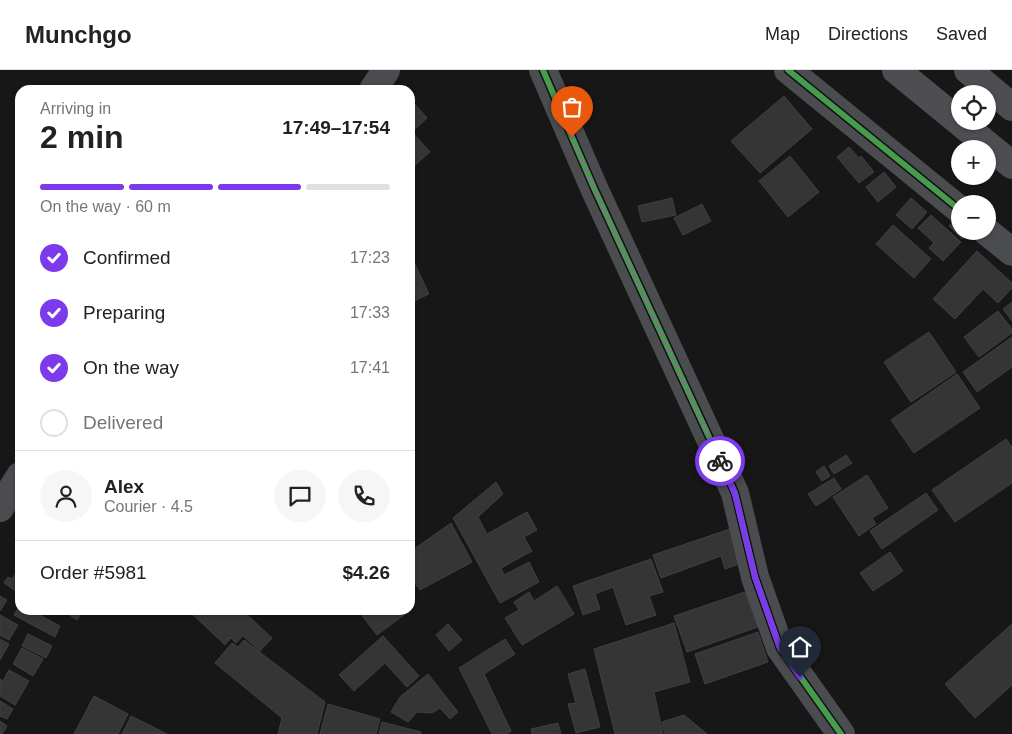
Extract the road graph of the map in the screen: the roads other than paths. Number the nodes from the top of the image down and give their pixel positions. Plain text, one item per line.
1 (386, 70) edge
2 (543, 70) edge
3 (788, 70) edge
4 (896, 70) edge
5 (968, 70) edge
6 (376, 85) edge
7 (1012, 107) edge
8 (1012, 165) edge
9 (951, 203) edge
10 (996, 239) edge
11 (1012, 252) edge
12 (15, 484) edge
13 (0, 508) edge
14 (841, 734) edge

1 - 6 street
2 - 14 street
3 - 9 street
4 - 8 highway
5 - 7 highway
10 - 11 street
12 - 13 street

